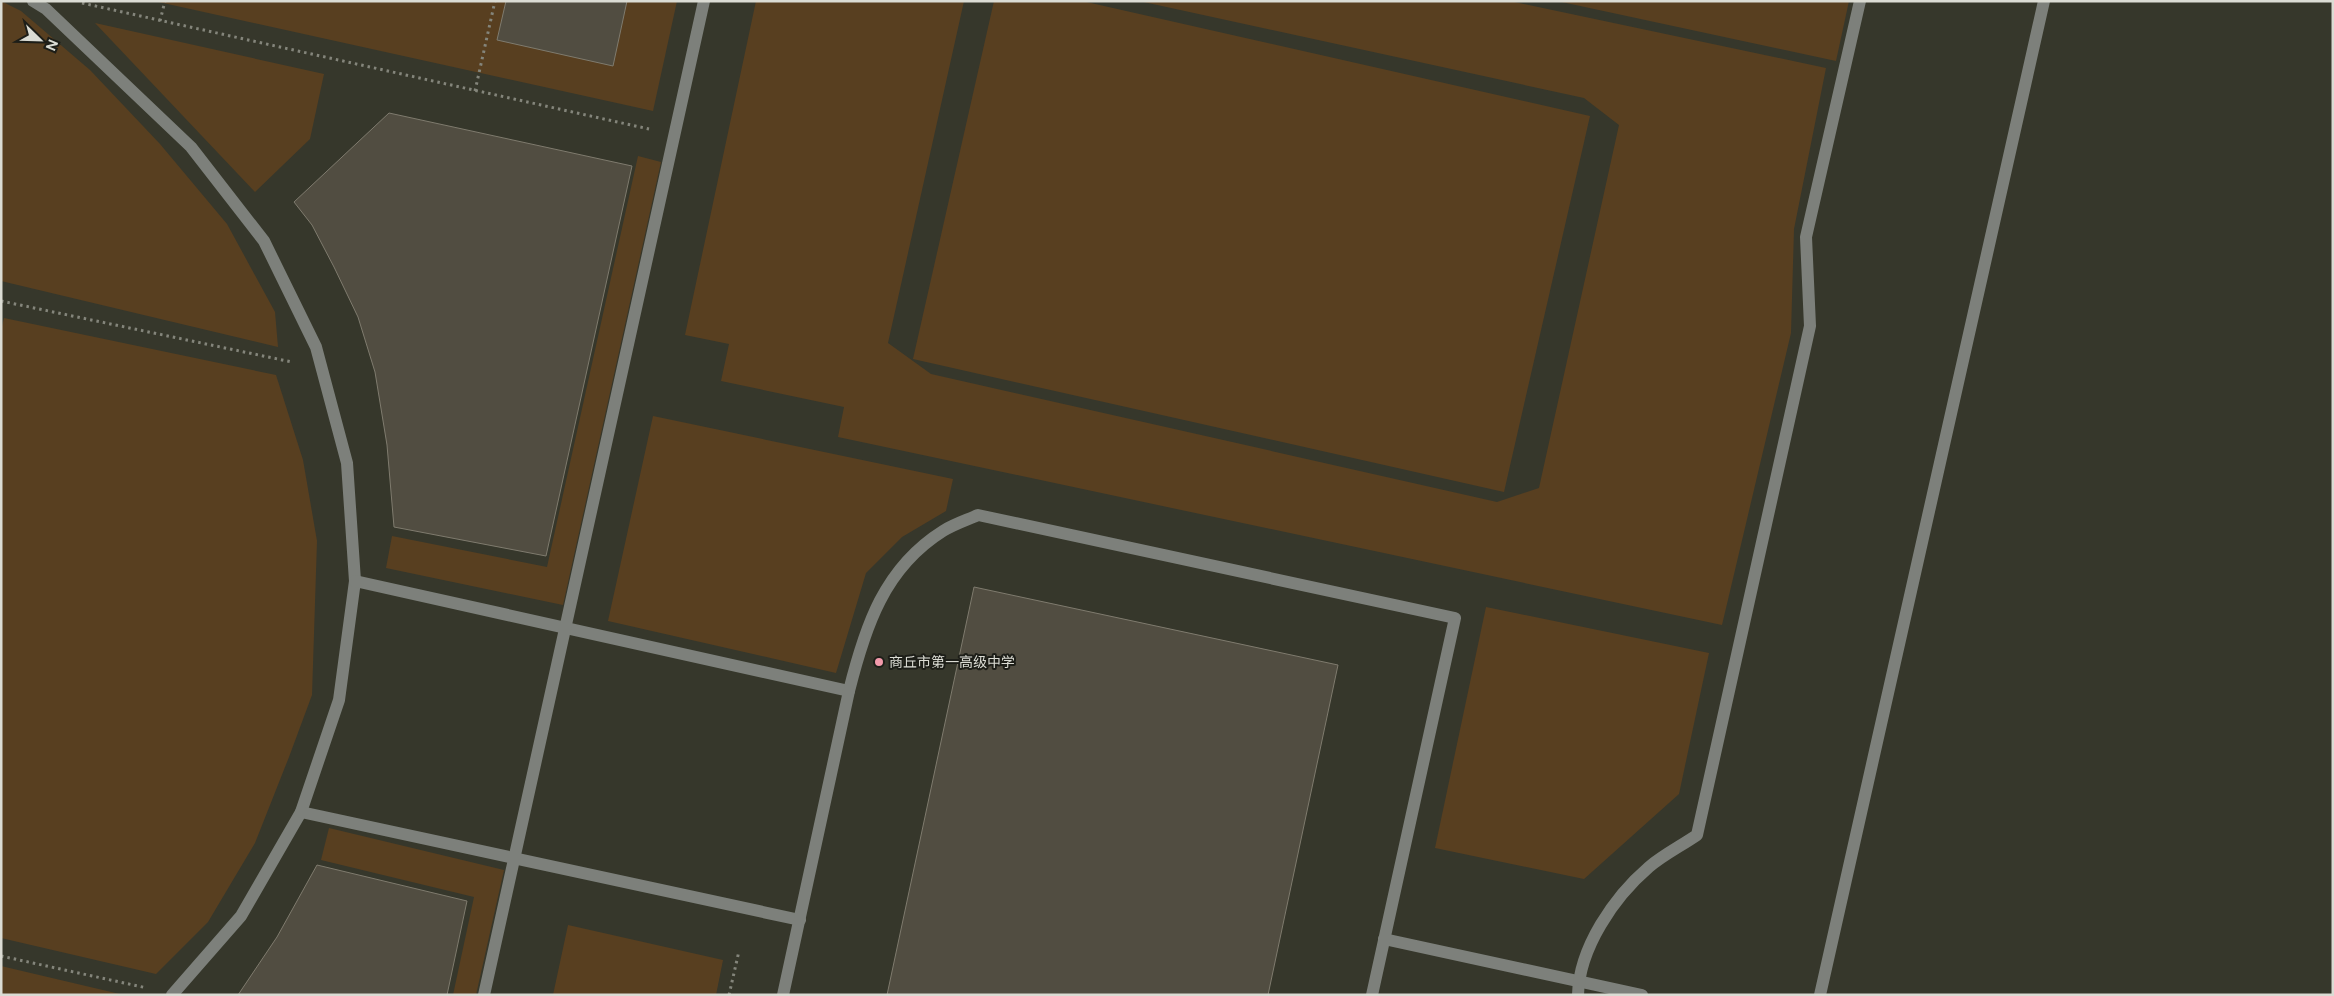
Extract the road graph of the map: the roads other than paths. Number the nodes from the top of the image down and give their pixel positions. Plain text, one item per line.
1 (33, 1) edge
2 (704, 1) edge
3 (1860, 1) edge
4 (2044, 1) edge
5 (355, 581) junction
6 (565, 628) junction
7 (849, 692) junction
8 (301, 812) junction
9 (514, 859) junction
10 (800, 920) junction
11 (1384, 939) junction
12 (1578, 981) junction
13 (173, 994) edge
14 (484, 995) edge
15 (783, 995) edge
16 (1372, 995) edge
17 (1578, 995) edge
18 (1642, 995) edge
19 (1820, 995) edge

1 - 5 street
2 - 6 street
3 - 12 street
4 - 19 street
5 - 6 street
5 - 8 street
6 - 7 street
6 - 9 street
7 - 10 street
7 - 11 street
8 - 9 street
8 - 13 street
9 - 10 street
9 - 14 street
10 - 15 street
11 - 12 street
11 - 16 street
12 - 17 street
12 - 18 street

